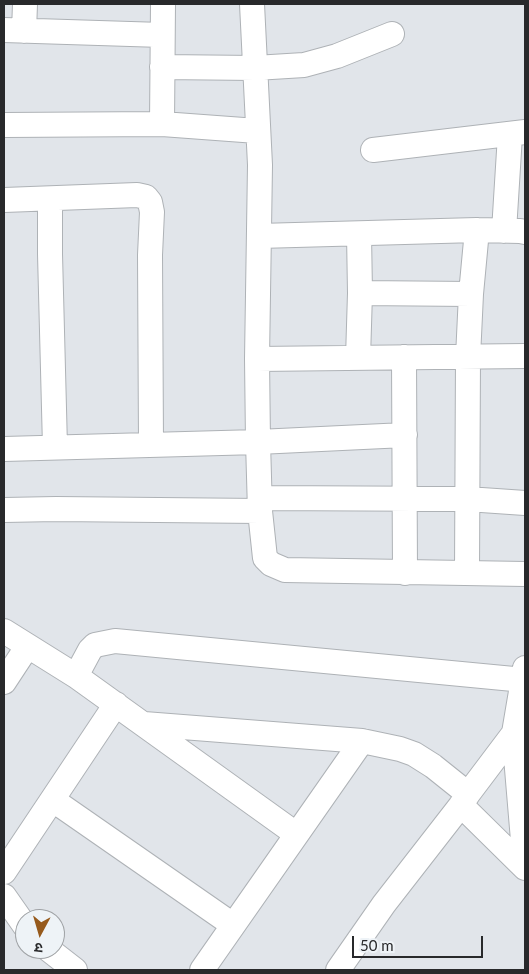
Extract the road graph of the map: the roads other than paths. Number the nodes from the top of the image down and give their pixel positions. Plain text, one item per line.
1 (25, 4) edge
2 (163, 4) edge
3 (252, 4) edge
4 (14, 30) edge
5 (392, 34) dead end
6 (162, 35) junction
7 (162, 66) junction
8 (256, 68) junction
9 (162, 124) junction
10 (4, 125) edge
11 (257, 131) junction
12 (517, 133) edge
13 (373, 150) dead end
14 (4, 200) edge
15 (50, 200) junction
16 (477, 230) junction
17 (514, 231) edge
18 (359, 234) junction
19 (259, 236) junction
20 (360, 294) junction
21 (471, 294) junction
22 (525, 356) edge
23 (358, 358) junction
24 (404, 358) junction
25 (468, 358) junction
26 (257, 359) junction
27 (405, 435) junction
28 (258, 442) junction
29 (151, 444) junction
30 (55, 447) junction
31 (4, 449) edge
32 (406, 499) junction
33 (467, 500) junction
34 (525, 503) edge
35 (260, 504) junction
36 (4, 510) edge
37 (466, 572) junction
38 (405, 573) junction
39 (525, 574) edge
40 (4, 631) edge
41 (27, 647) junction
42 (76, 676) junction
43 (4, 682) edge
44 (524, 684) edge
45 (116, 704) junction
46 (144, 724) junction
47 (514, 733) junction
48 (362, 741) junction
49 (53, 800) junction
50 (465, 800) junction
51 (296, 834) junction
52 (525, 864) edge
53 (525, 868) edge
54 (4, 872) edge
55 (4, 896) edge
56 (15, 912) edge
57 (233, 925) junction
58 (61, 959) edge
59 (75, 970) edge
60 (202, 970) edge
61 (338, 970) edge

1 - 4 street
2 - 6 street
3 - 8 street
4 - 6 street
5 - 8 street
6 - 7 street
7 - 8 street
7 - 9 street
8 - 11 street
9 - 10 street
9 - 11 street
11 - 19 street
12 - 13 street
12 - 17 street
14 - 15 street
15 - 29 street
15 - 30 street
16 - 17 street
16 - 18 street
16 - 21 street
18 - 19 street
18 - 20 street
19 - 26 street
20 - 21 street
20 - 23 street
21 - 25 street
22 - 25 street
23 - 24 street
23 - 26 street
24 - 25 street
24 - 27 street
25 - 33 street
26 - 28 street
27 - 28 street
27 - 32 street
28 - 29 street
28 - 35 street
29 - 30 street
30 - 31 street
32 - 33 street
32 - 35 street
32 - 38 street
33 - 34 street
33 - 37 street
35 - 36 street
35 - 38 street
37 - 38 street
37 - 39 street
40 - 41 street
41 - 42 street
41 - 43 street
42 - 44 street
42 - 45 street
44 - 47 street
45 - 46 street
45 - 49 street
46 - 48 street
46 - 51 street
47 - 50 street
47 - 52 street
48 - 50 street
48 - 51 street
49 - 54 street
49 - 57 street
50 - 53 street
50 - 61 street
51 - 57 street
55 - 56 street
57 - 60 street
58 - 59 street

